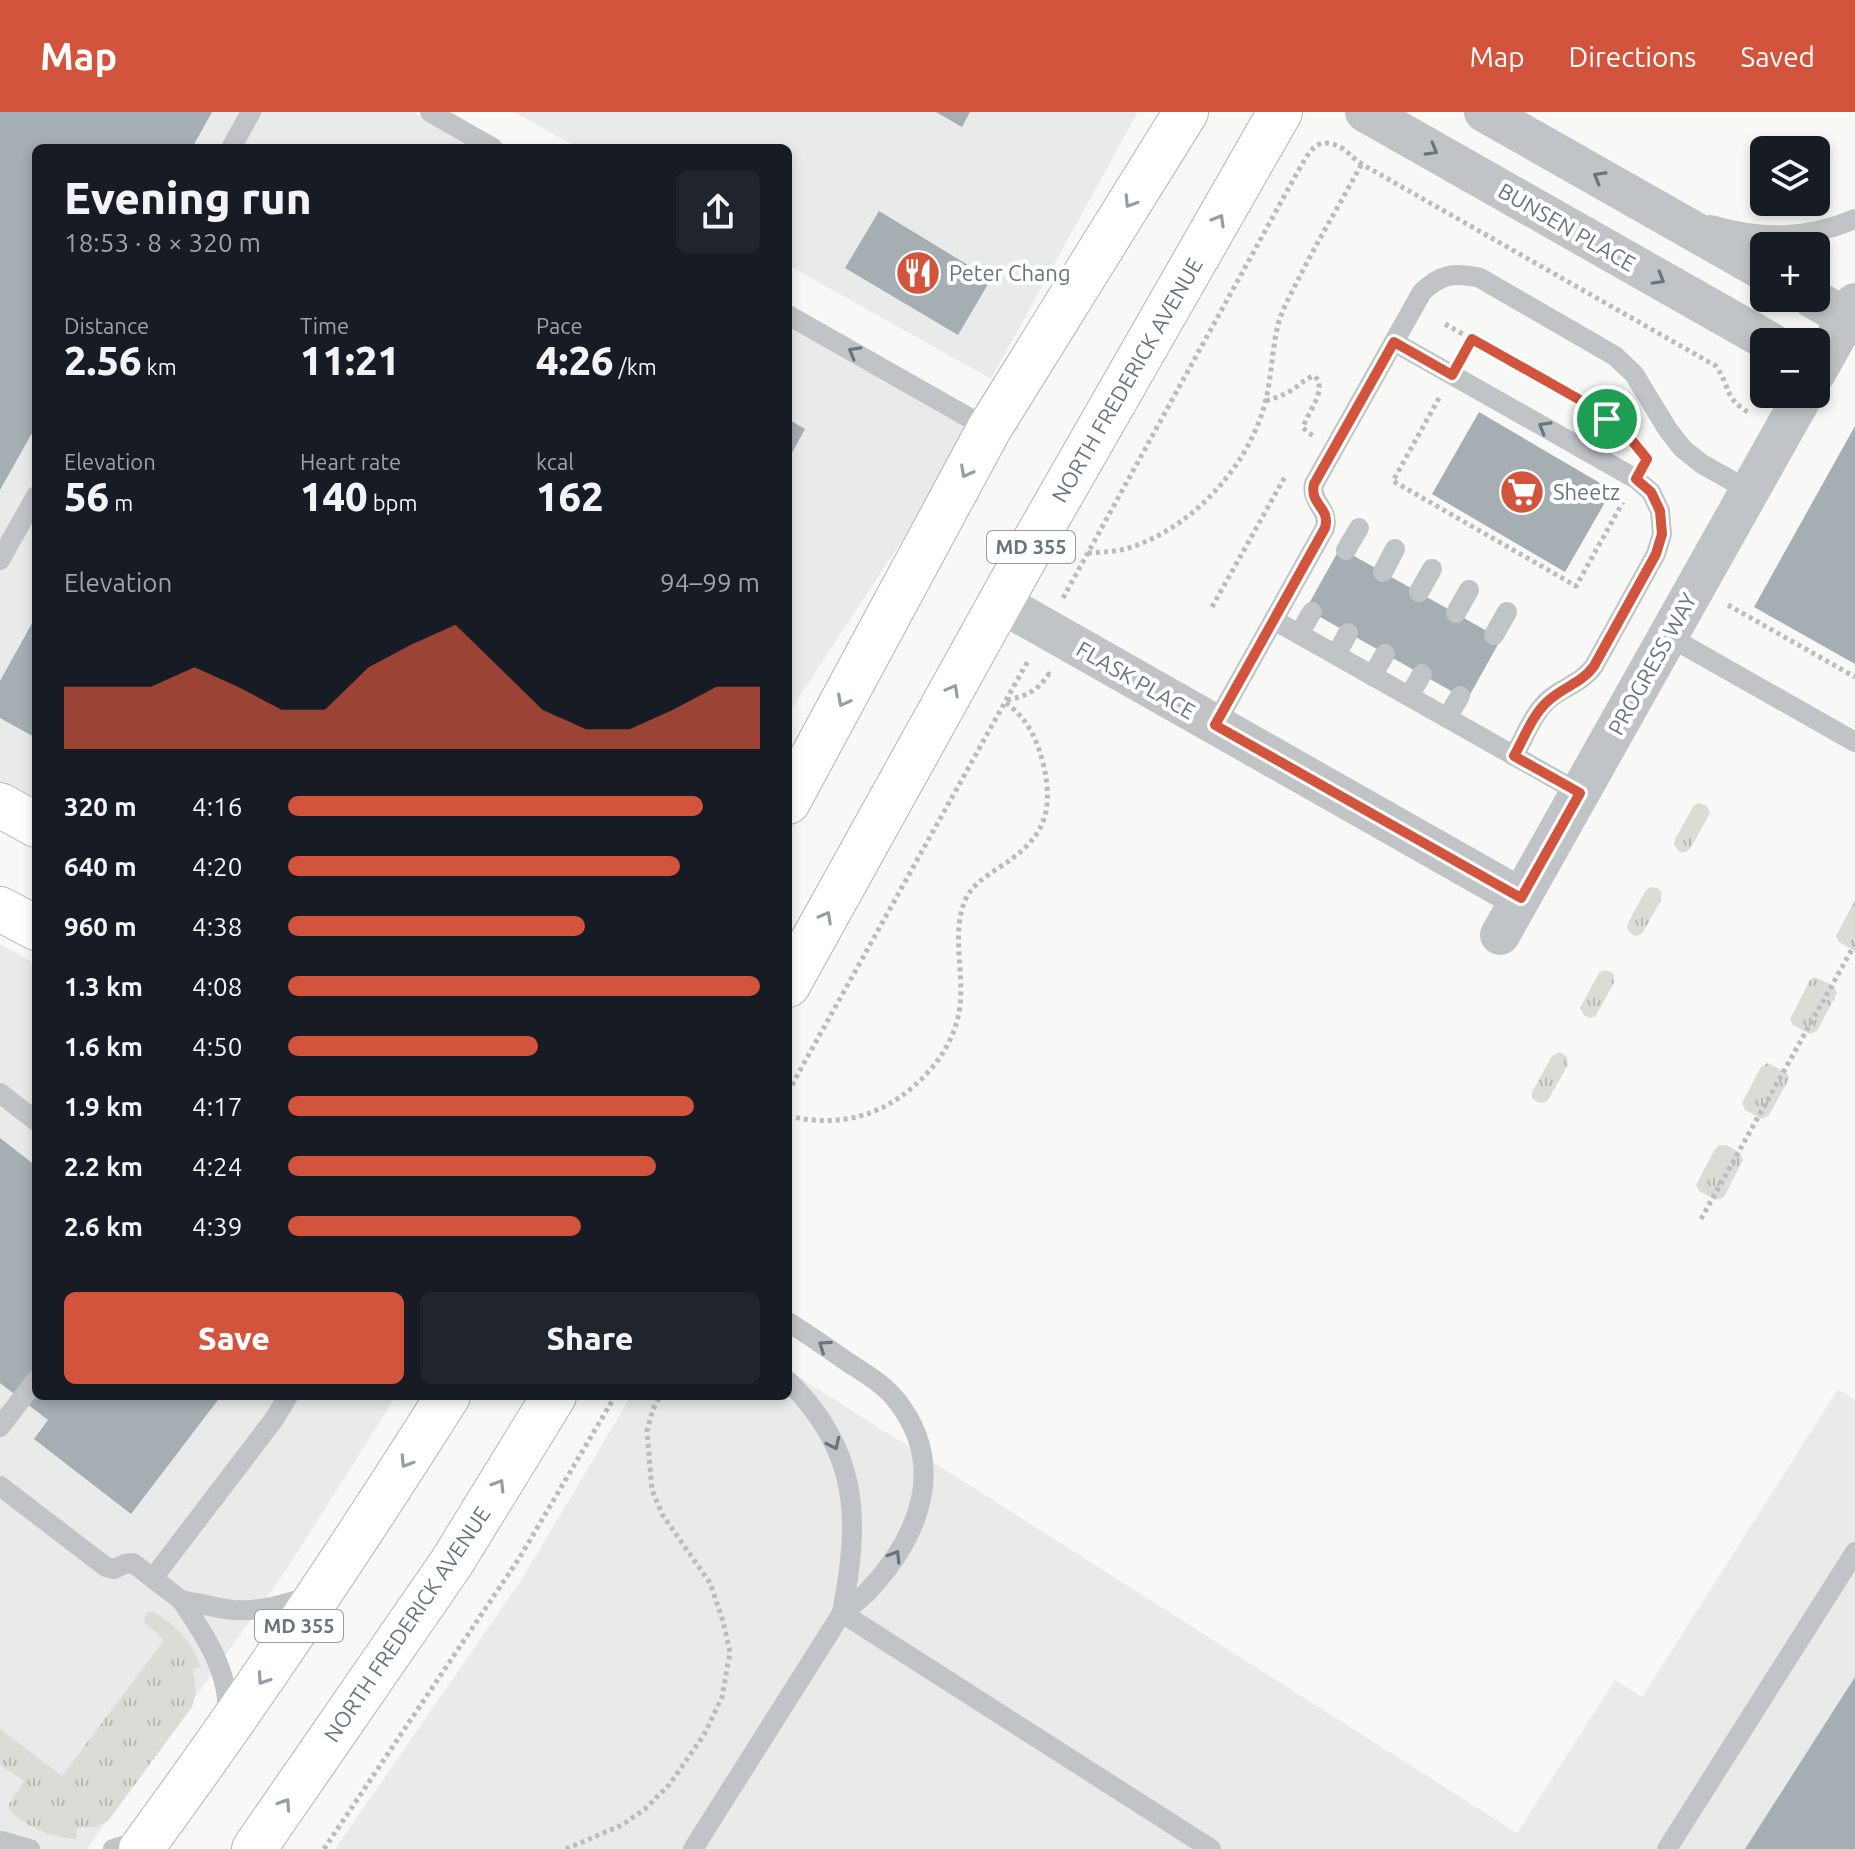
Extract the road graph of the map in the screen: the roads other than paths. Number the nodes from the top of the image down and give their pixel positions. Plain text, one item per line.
1 (251, 112) edge
2 (430, 112) edge
3 (1186, 112) edge
4 (1280, 112) edge
5 (1365, 112) edge
6 (1484, 112) edge
7 (233, 144) edge
8 (486, 144) edge
9 (1657, 211) junction
10 (1855, 219) edge
11 (1750, 263) edge
12 (1830, 304) edge
13 (1851, 310) edge
14 (792, 317) edge
15 (1750, 331) edge
16 (1394, 342) junction
17 (1830, 346) edge
18 (1795, 408) edge
19 (989, 429) junction
20 (1750, 491) junction
21 (32, 503) edge
22 (1359, 528) dead end
23 (1395, 549) dead end
24 (1346, 550) dead end
25 (0, 560) edge
26 (1432, 569) dead end
27 (1383, 572) dead end
28 (1469, 590) dead end
29 (1419, 592) dead end
30 (1001, 603) junction
31 (1312, 612) dead end
32 (1507, 612) dead end
33 (1456, 613) dead end
34 (1274, 620) junction
35 (1348, 633) dead end
36 (1299, 634) junction
37 (1494, 635) dead end
38 (1668, 636) junction
39 (1385, 654) dead end
40 (1336, 655) junction
41 (1422, 674) dead end
42 (1372, 676) junction
43 (1409, 696) junction
44 (1460, 696) dead end
45 (1447, 718) junction
46 (1215, 725) junction
47 (1855, 742) edge
48 (1514, 756) junction
49 (1580, 793) junction
50 (792, 795) edge
51 (0, 805) edge
52 (32, 823) edge
53 (1521, 898) junction
54 (1500, 935) dead end
55 (792, 978) edge
56 (0, 1093) edge
57 (32, 1118) edge
58 (792, 1323) edge
59 (32, 1385) edge
60 (792, 1385) edge
61 (286, 1400) edge
62 (445, 1400) edge
63 (552, 1400) edge
64 (0, 1427) edge
65 (0, 1486) edge
66 (1855, 1552) edge
67 (153, 1578) junction
68 (322, 1593) junction
69 (181, 1600) junction
70 (842, 1613) junction
71 (228, 1729) junction
72 (3, 1843) edge
73 (134, 1845) edge
74 (30, 1849) edge
75 (254, 1849) edge
76 (693, 1849) edge
77 (1211, 1849) edge
78 (1667, 1849) edge

1 - 7 lane
2 - 8 lane
3 -> 19 main road
30 -> 4 main road, NORTH FREDERICK AVENUE / MD 355
5 -> 15 street, BUNSEN PLACE
9 -> 6 street
9 - 10 lane
9 - 11 street
12 - 13 street
13 - 17 street, PROGRESS WAY
19 -> 14 lane
16 - 20 lane
16 - 34 lane
48 -> 16 lane
18 - 20 street, PROGRESS WAY
19 -> 50 main road
20 - 38 street, PROGRESS WAY
21 - 25 lane
22 - 24 lane
23 - 27 lane
26 - 29 lane
28 - 33 lane
30 - 46 street, FLASK PLACE
55 -> 30 main road, NORTH FREDERICK AVENUE / MD 355
31 - 36 lane
32 - 37 lane
34 - 36 lane
34 - 46 lane
35 - 40 lane
36 - 40 lane
38 - 47 lane
38 - 49 street, PROGRESS WAY
39 - 42 lane
40 - 42 lane
41 - 43 lane
42 - 43 lane
43 - 45 lane
44 - 45 lane
45 - 48 lane
46 - 53 street, FLASK PLACE
48 - 49 lane
49 - 53 street, PROGRESS WAY
51 - 52 main road
53 - 54 street, PROGRESS WAY
56 - 57 lane
70 -> 58 lane
59 - 64 lane
60 -> 70 lane
61 - 67 lane
62 -> 68 main road, MD 355
75 -> 63 main road, NORTH FREDERICK AVENUE
65 - 67 lane
66 - 78 lane
67 - 69 lane
68 - 69 lane
68 -> 71 main road, MD 355
69 - 71 lane
70 - 76 lane
70 - 77 lane
71 - 73 main road, MD 355
72 - 74 lane

